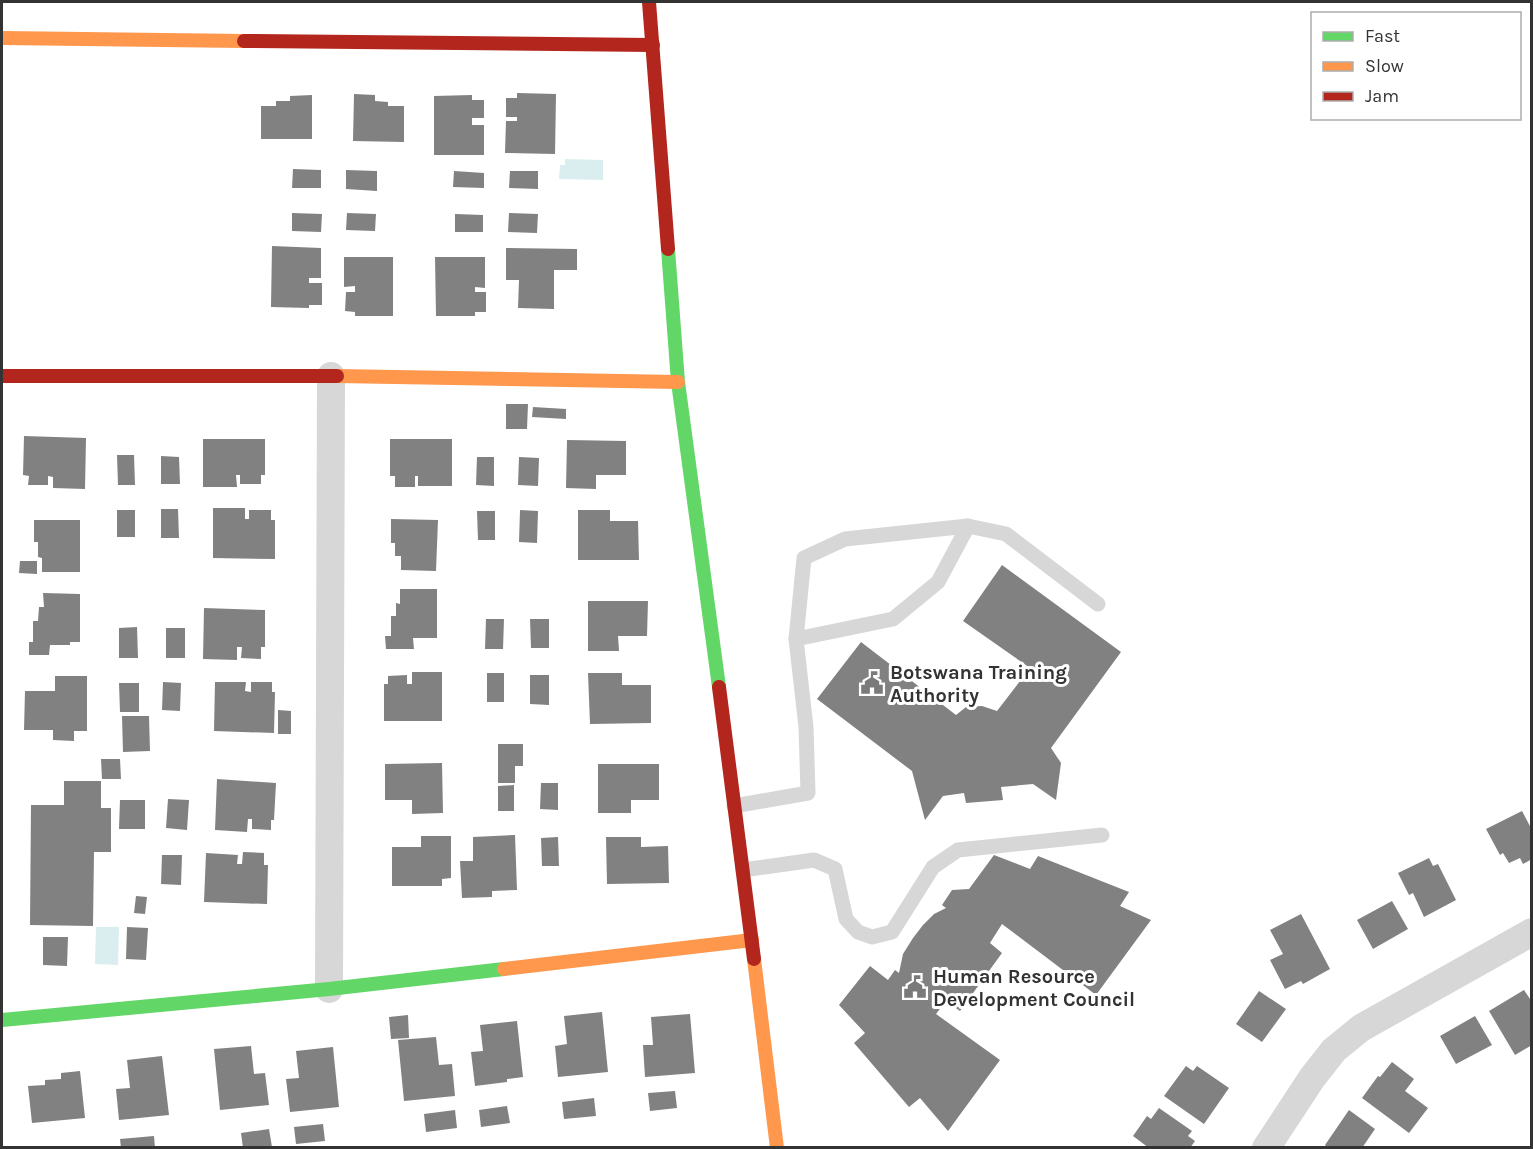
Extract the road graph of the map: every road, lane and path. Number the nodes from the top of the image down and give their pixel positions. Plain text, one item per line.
1 (649, 2) edge
2 (2, 38) edge
3 (653, 45) junction
4 (2, 376) edge
5 (331, 376) junction
6 (678, 382) junction
7 (969, 526) junction
8 (1098, 604) dead end
9 (796, 639) junction
10 (734, 806) junction
11 (1102, 836) dead end
12 (743, 870) junction
13 (1532, 932) edge
14 (752, 940) junction
15 (328, 989) junction
16 (2, 1020) edge
17 (777, 1148) edge
18 (1266, 1148) edge

1 - 3 street
2 - 3 street
3 - 6 street
4 - 5 street
5 - 6 street
5 - 15 street
6 - 10 street
7 - 8 lane
7 - 9 lane
7 - 9 lane
9 - 10 lane
10 - 12 street
11 - 12 lane
12 - 14 street
13 - 18 street
14 - 15 street
14 - 17 street
15 - 16 street

